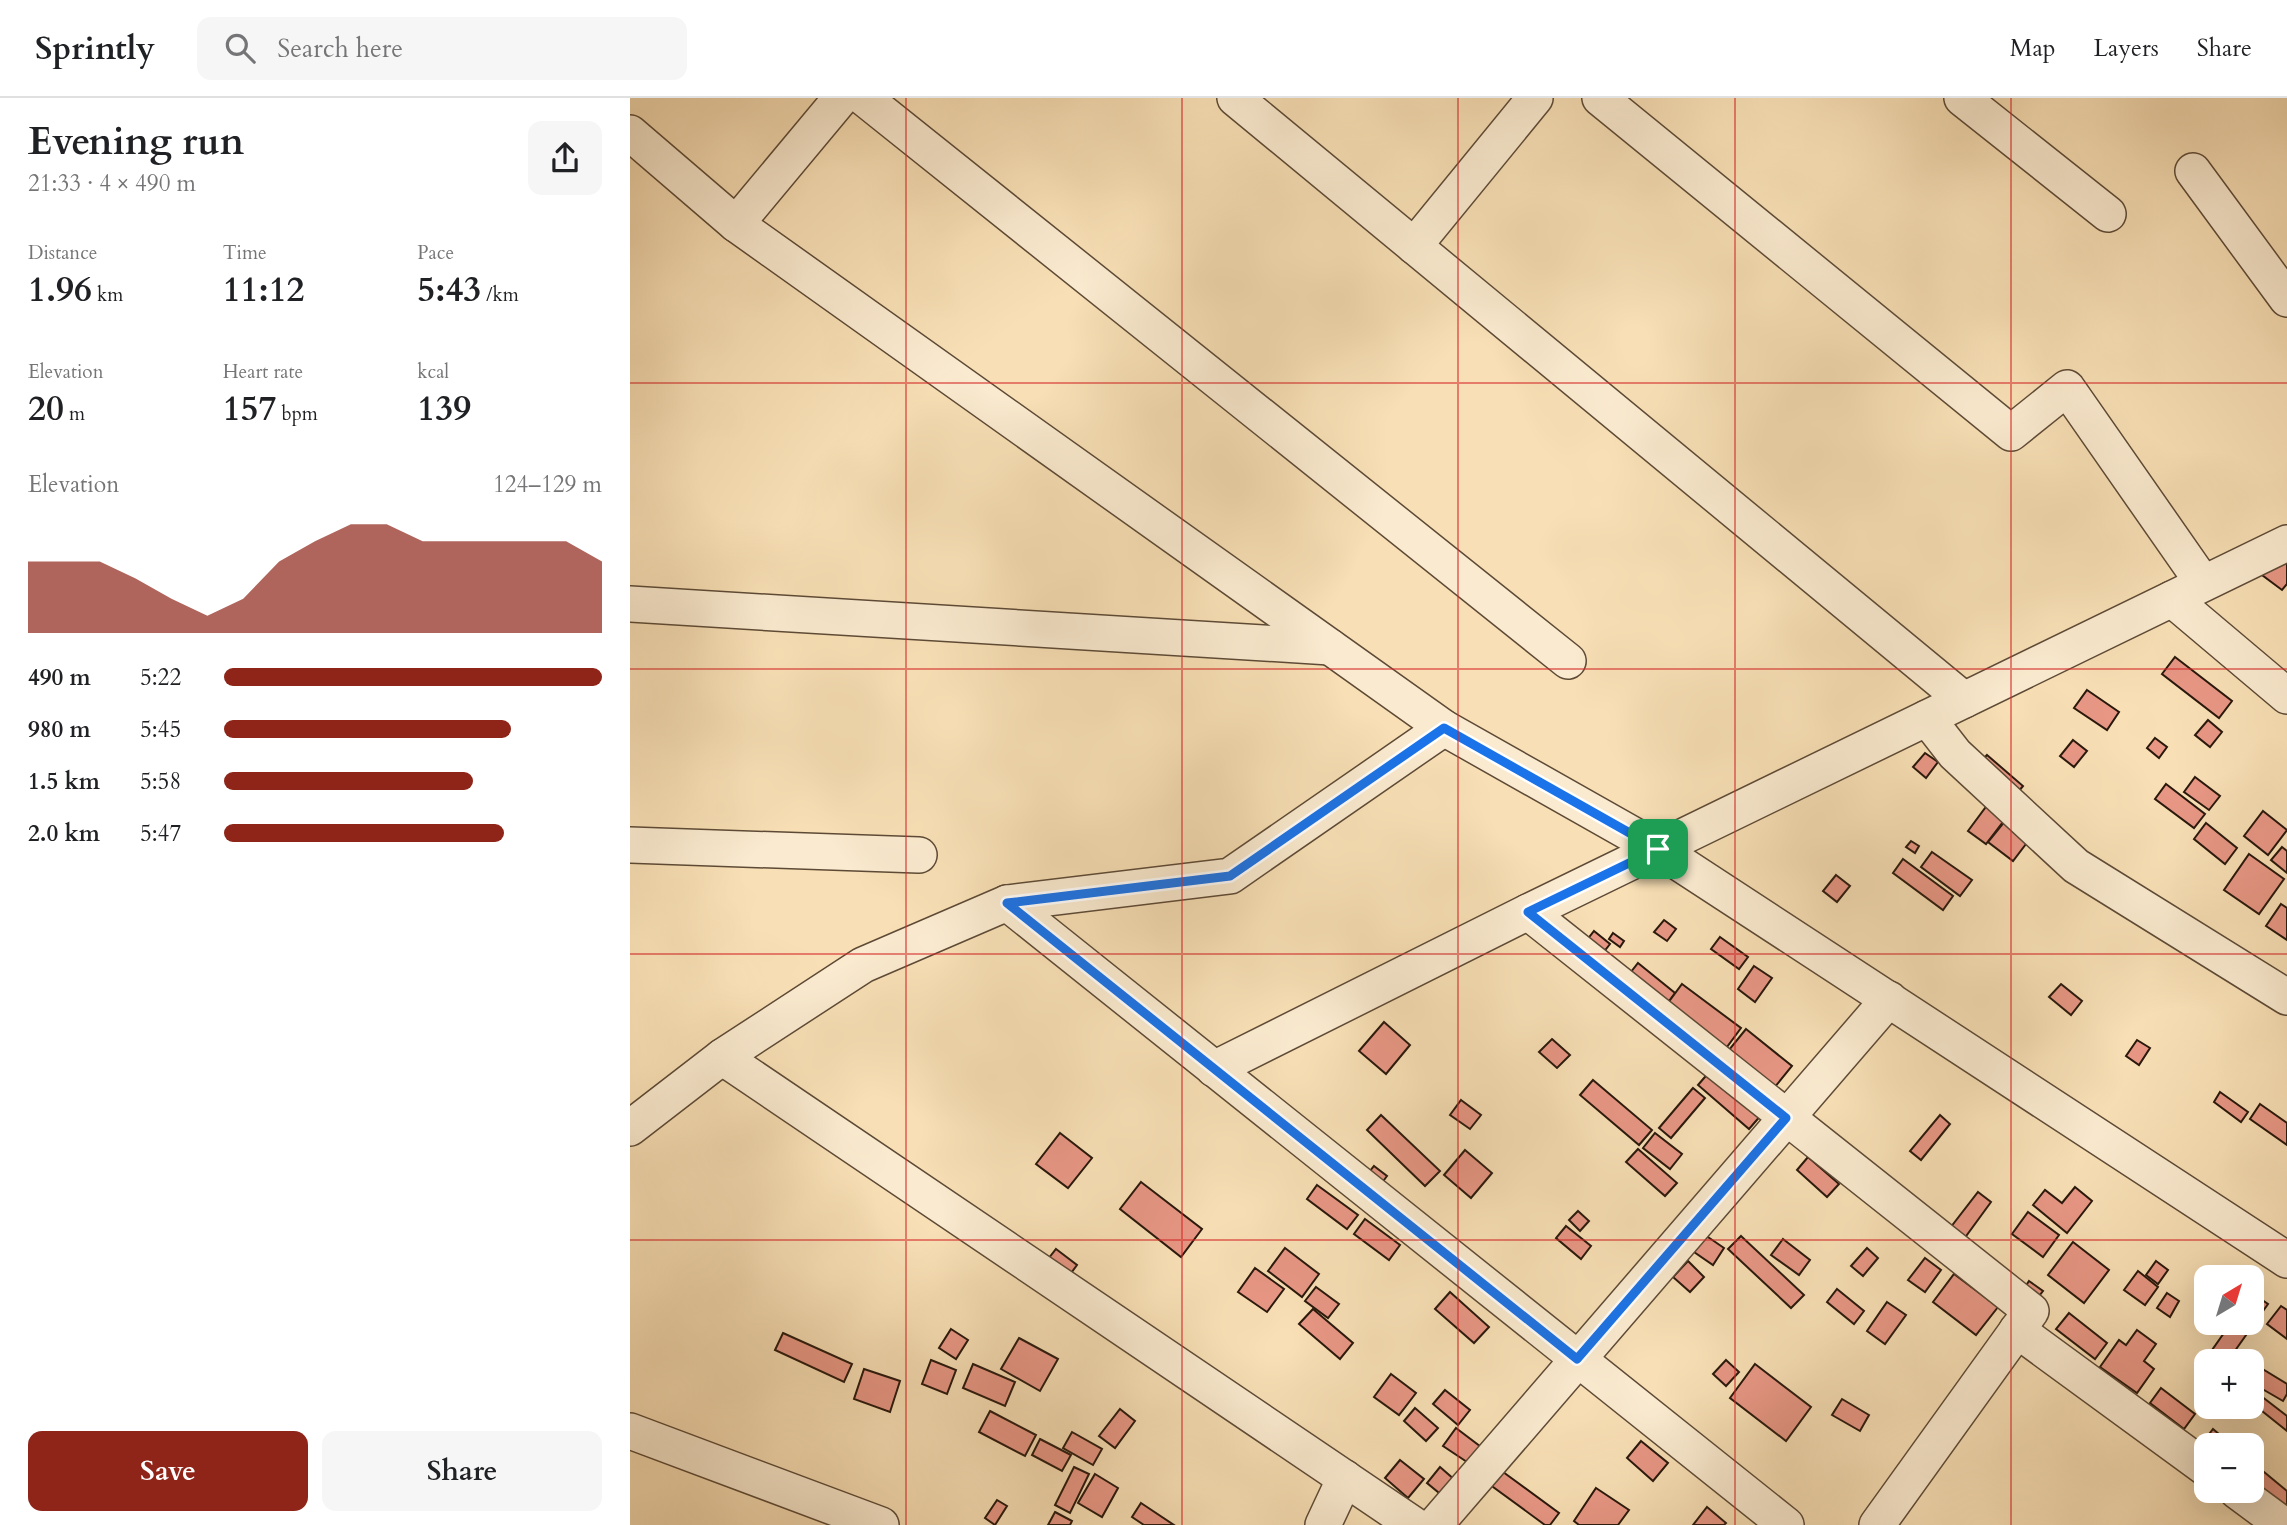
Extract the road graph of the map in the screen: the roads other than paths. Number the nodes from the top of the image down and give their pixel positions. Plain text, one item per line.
1 (841, 98) edge
2 (864, 98) edge
3 (1235, 98) edge
4 (1535, 98) edge
5 (1600, 98) edge
6 (1962, 98) edge
7 (630, 134) edge
8 (2193, 171) dead end
9 (2108, 214) dead end
10 (736, 224) junction
11 (1414, 246) junction
12 (2287, 299) edge
13 (2287, 542) edge
14 (2203, 583) junction
15 (2172, 599) junction
16 (630, 604) edge
17 (1330, 647) junction
18 (1568, 661) dead end
19 (2287, 696) edge
20 (1964, 700) junction
21 (1927, 718) junction
22 (1444, 728) junction
23 (630, 845) edge
24 (1658, 849) junction
25 (919, 855) dead end
26 (1007, 903) junction
27 (1528, 912) junction
28 (2287, 997) edge
29 (1889, 999) junction
30 (722, 1057) junction
31 (1214, 1069) junction
32 (1786, 1118) junction
33 (630, 1128) edge
34 (2287, 1260) edge
35 (2017, 1330) junction
36 (1577, 1359) junction
37 (630, 1431) edge
38 (2194, 1459) edge
39 (1345, 1478) junction
40 (2253, 1503) edge
41 (881, 1525) edge
42 (1323, 1525) edge
43 (1414, 1525) edge
44 (1435, 1525) edge
45 (1786, 1525) edge
46 (1877, 1525) edge
47 (2283, 1525) edge

1 - 10 street
2 - 18 street
3 - 11 street
4 - 11 street
5 - 14 street
6 - 9 street
7 - 10 street
8 - 12 street
10 - 17 street
11 - 20 street
13 - 14 street
14 - 15 street
15 - 19 street
15 - 20 street
16 - 17 street
17 - 22 street
20 - 21 street
21 - 24 street
21 - 28 street
22 - 24 street
22 - 26 street
23 - 25 street
24 - 27 street
24 - 29 street
26 - 30 street
26 - 31 street
27 - 31 street
27 - 32 street
29 - 32 street
29 - 34 street
30 - 33 street
30 - 39 street
31 - 36 street
32 - 35 street
32 - 36 street
35 - 38 street
35 - 46 street
36 - 44 street
36 - 45 street
37 - 41 street
39 - 42 street
39 - 43 street
40 - 47 street

